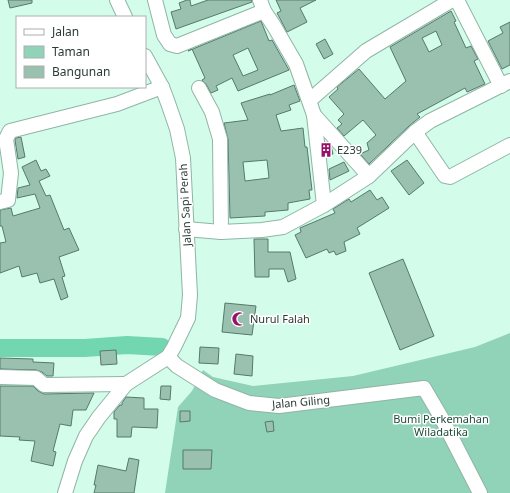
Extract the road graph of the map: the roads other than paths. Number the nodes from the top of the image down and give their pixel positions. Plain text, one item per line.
1 (117, 0) edge
2 (155, 0) edge
3 (452, 0) edge
4 (457, 0) edge
5 (262, 6) edge
6 (125, 16) edge
7 (146, 58) edge
8 (506, 83) edge
9 (162, 87) junction
10 (199, 88) dead end
11 (310, 100) junction
12 (314, 115) junction
13 (415, 132) junction
14 (510, 145) edge
15 (369, 176) junction
16 (0, 202) edge
17 (324, 205) junction
18 (186, 229) junction
19 (221, 232) junction
20 (168, 356) junction
21 (0, 377) edge
22 (126, 384) junction
23 (64, 493) edge
24 (480, 493) edge

1 - 6 street
2 - 5 street
3 - 11 street
4 - 8 street
5 - 11 street
7 - 9 street, Jalan Sapi Perah
8 - 13 street
9 - 16 street
9 - 18 street, Jalan Sapi Perah
10 - 19 street
11 - 12 street
12 - 15 street
12 - 17 street
13 - 14 street
13 - 15 street
15 - 17 street
17 - 19 street
18 - 19 street
18 - 20 street, Jalan Sapi Perah
20 - 22 street
20 - 24 street, Jalan Giling
21 - 22 street
22 - 23 street

